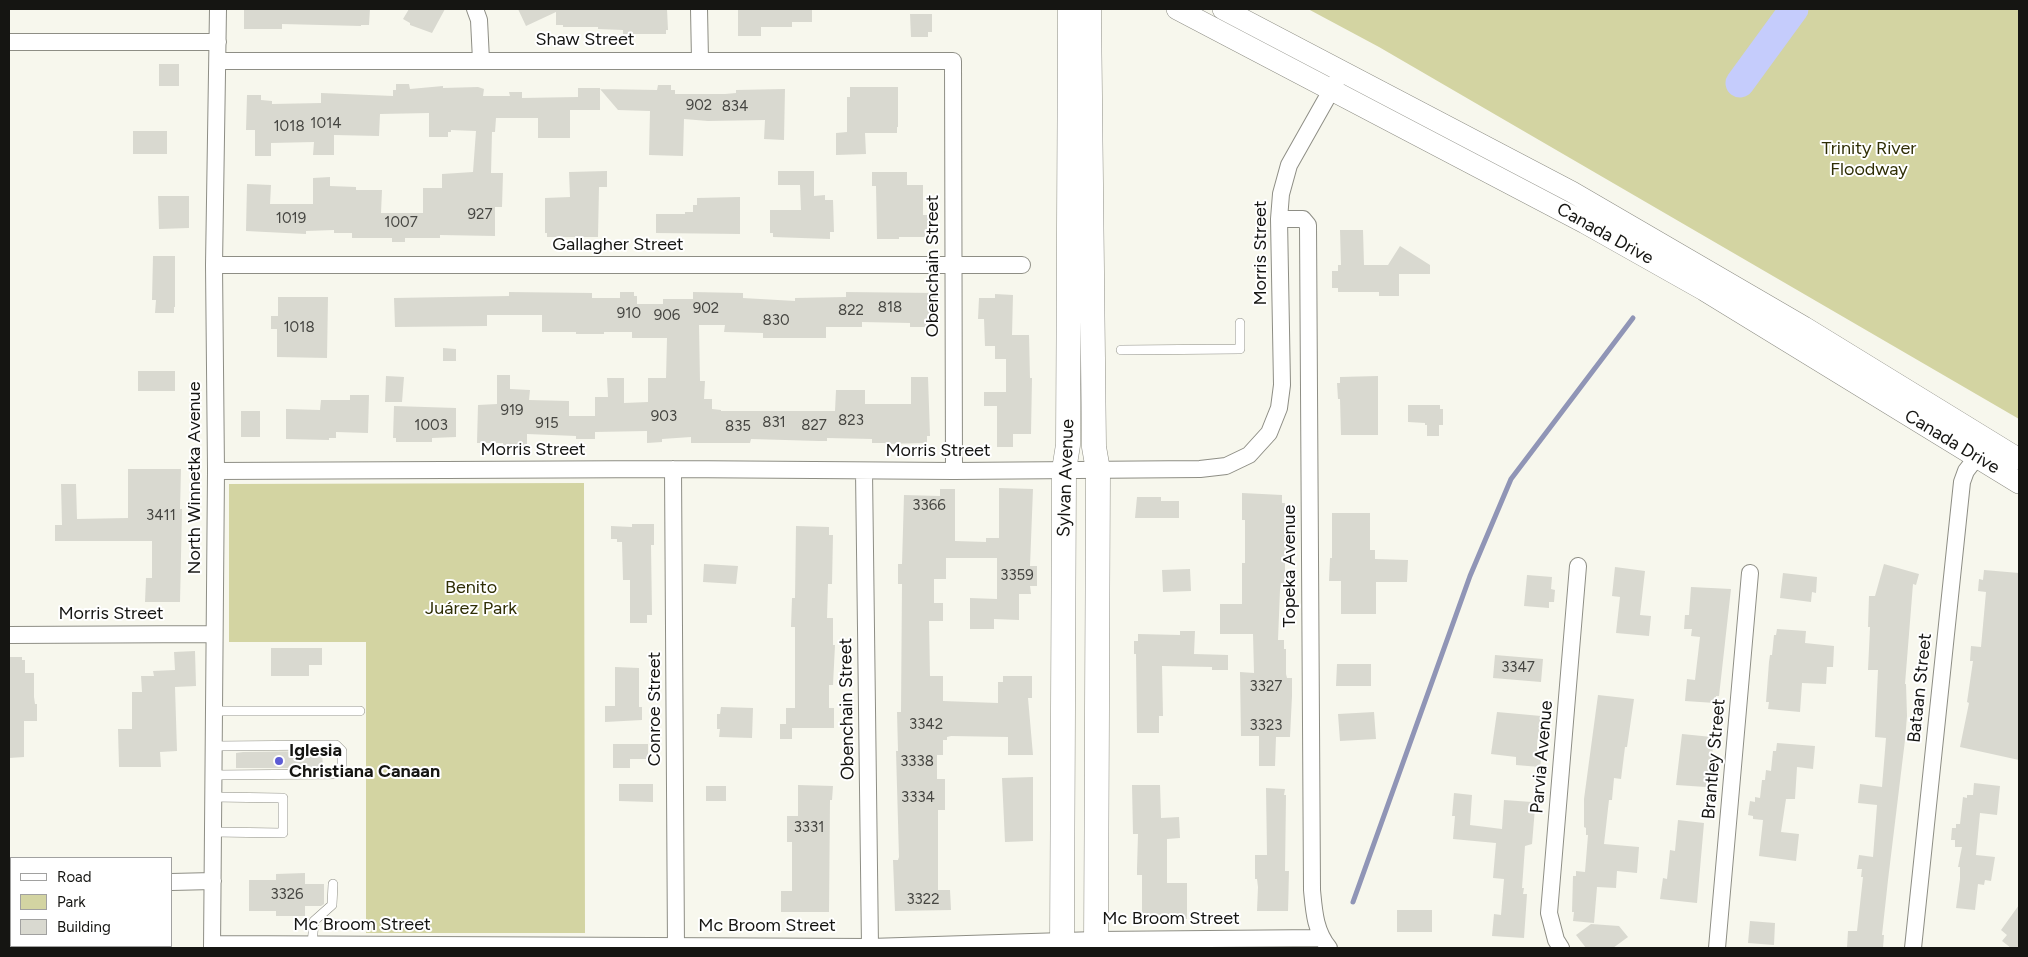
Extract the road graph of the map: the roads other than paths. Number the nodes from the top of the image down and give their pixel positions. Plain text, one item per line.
1 (218, 9) edge
2 (475, 9) edge
3 (698, 9) edge
4 (1070, 9) edge
5 (1089, 9) edge
6 (1177, 9) edge
7 (1223, 9) edge
8 (9, 42) edge
9 (218, 42) junction
10 (218, 60) junction
11 (481, 60) junction
12 (700, 60) junction
13 (953, 61) joint
14 (1079, 69) junction
15 (1342, 71) junction
16 (1332, 90) junction
17 (1279, 219) junction
18 (1022, 264) dead end
19 (214, 265) junction
20 (953, 265) junction
21 (1709, 282) junction
22 (1240, 323) dead end
23 (1804, 327) junction
24 (1794, 346) junction
25 (1120, 350) dead end
26 (1983, 449) junction
27 (2019, 459) edge
28 (673, 469) junction
29 (1064, 470) junction
30 (1098, 470) junction
31 (216, 471) junction
32 (864, 471) junction
33 (954, 471) junction
34 (2019, 483) edge
35 (1578, 566) dead end
36 (1750, 573) dead end
37 (214, 634) junction
38 (9, 635) edge
39 (214, 711) junction
40 (360, 711) dead end
41 (214, 746) junction
42 (214, 775) junction
43 (213, 797) junction
44 (213, 832) junction
45 (213, 881) junction
46 (172, 882) edge
47 (333, 884) dead end
48 (1096, 944) edge
49 (312, 945) junction
50 (1062, 945) edge
51 (1322, 945) edge
52 (212, 946) edge
53 (676, 947) edge
54 (870, 947) junction
55 (1561, 948) edge
56 (1717, 948) edge
57 (1913, 948) edge

1 - 9 street, North Winnetka Avenue
2 - 11 street
3 - 12 street
4 - 14 main road, Sylvan Avenue
5 - 14 main road, Sylvan Avenue
6 - 16 street, Canada Drive
7 - 15 street, Canada Drive
8 - 9 street
9 - 10 street, North Winnetka Avenue
10 - 11 street, Shaw Street
10 - 19 street, North Winnetka Avenue
11 - 12 street, Shaw Street
12 - 13 street, Shaw Street
13 - 20 street, Obenchain Street
14 - 29 main road, Sylvan Avenue
14 - 30 main road, Sylvan Avenue
15 - 16 street, Morris Street
15 - 21 street, Canada Drive
16 - 17 street, Morris Street
16 - 21 street, Canada Drive
17 - 30 street, Morris Street
17 - 51 street, Topeka Avenue
18 - 20 street, Gallagher Street
19 - 20 street, Gallagher Street
19 - 31 street, North Winnetka Avenue
20 - 33 street, Obenchain Street
21 - 23 street, Canada Drive
21 - 24 street, Canada Drive
22 - 25 lane
23 - 24 street
23 - 26 street, Canada Drive
24 - 26 street, Canada Drive
26 - 27 street, Canada Drive
26 - 34 street, Canada Drive
26 - 57 street, Bataan Street
28 - 31 street, Morris Street
28 - 32 street, Morris Street
28 - 53 street, Conroe Street
29 - 30 street, Morris Street
29 - 33 street, Morris Street
29 - 50 main road, Sylvan Avenue
30 - 48 main road, Sylvan Avenue
31 - 37 street, North Winnetka Avenue
32 - 33 street, Morris Street
32 - 54 street, Obenchain Street
35 - 55 street, Parvia Avenue
36 - 56 street, Brantley Street
37 - 38 street, Morris Street
37 - 39 street, North Winnetka Avenue
39 - 40 lane
39 - 41 street, North Winnetka Avenue
41 - 42 street, North Winnetka Avenue
41 - 42 lane
42 - 43 street, North Winnetka Avenue
43 - 44 street, North Winnetka Avenue
43 - 44 lane
44 - 45 street, North Winnetka Avenue
45 - 46 street
45 - 52 street, North Winnetka Avenue
47 - 49 lane
48 - 50 street, Mc Broom Street
48 - 51 street, Mc Broom Street
49 - 52 street, Mc Broom Street
49 - 53 street, Mc Broom Street
50 - 54 street, Mc Broom Street
53 - 54 street, Mc Broom Street

